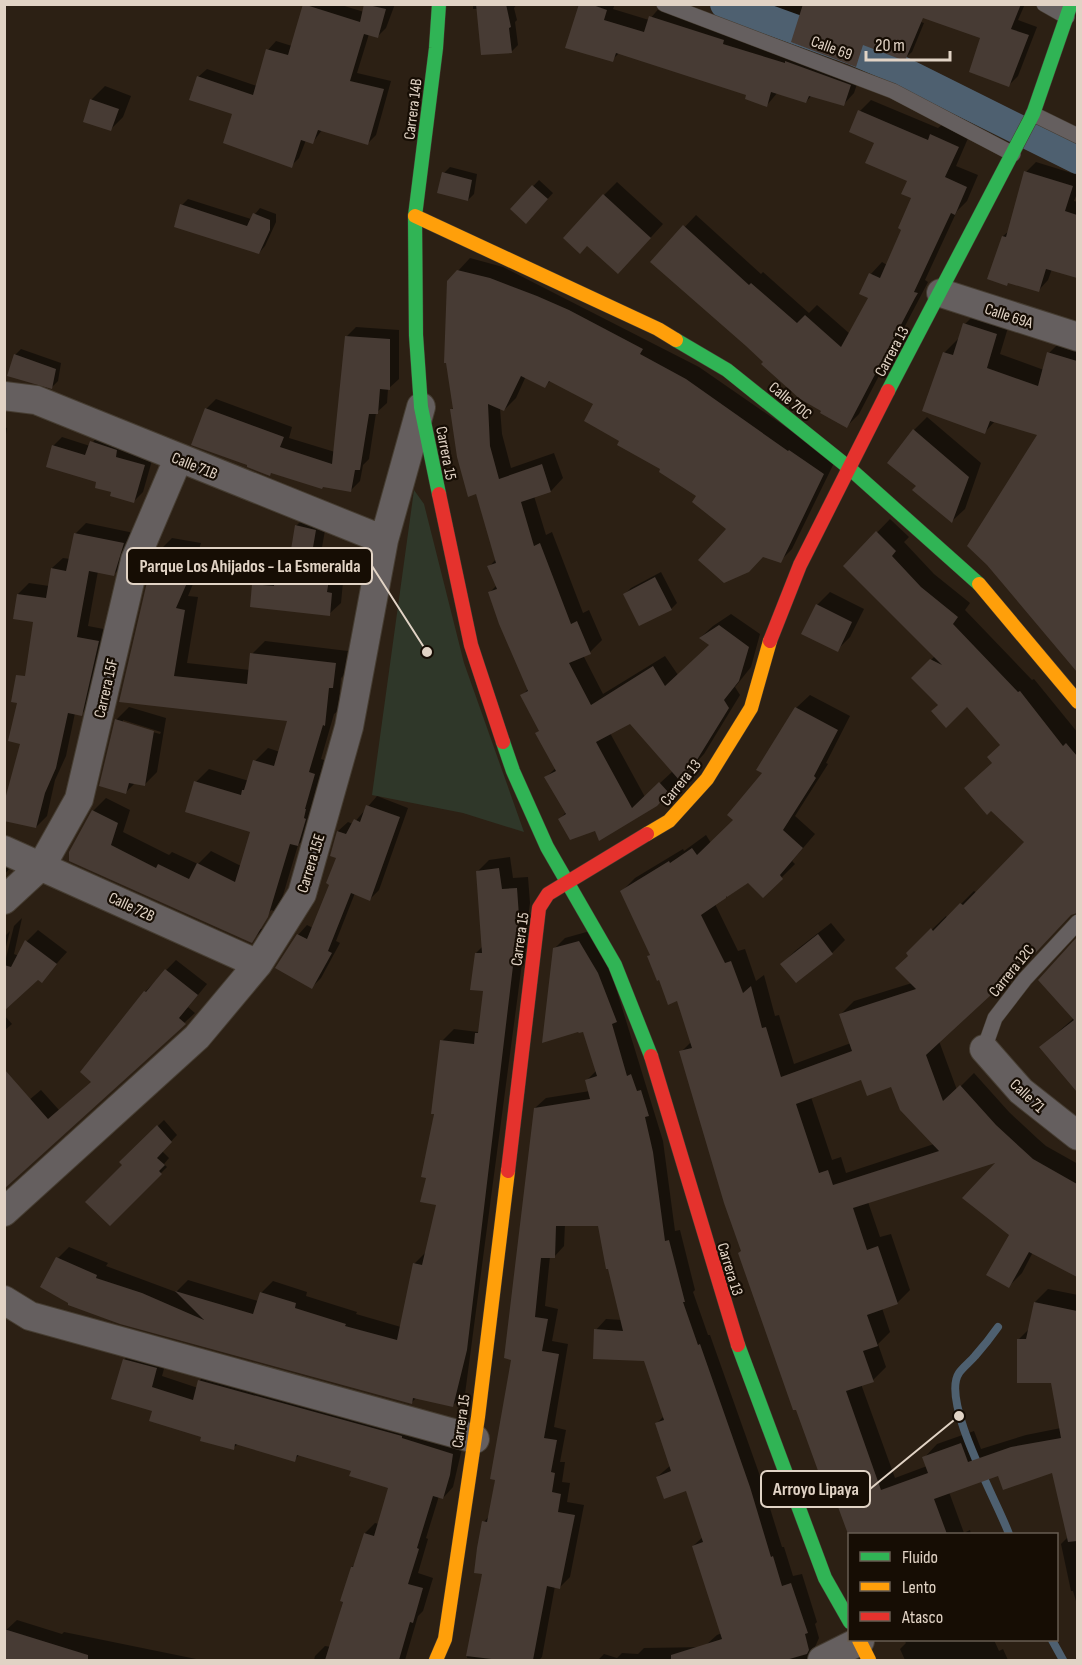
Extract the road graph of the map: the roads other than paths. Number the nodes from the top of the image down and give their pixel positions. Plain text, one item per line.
1 (440, 4) edge
2 (664, 4) edge
3 (1044, 4) edge
4 (1069, 11) edge
5 (1031, 118) junction
6 (1077, 136) edge
7 (1014, 151) junction
8 (416, 216) junction
9 (941, 293) junction
10 (1077, 337) edge
11 (4, 396) edge
12 (421, 407) junction
13 (178, 459) junction
14 (848, 467) junction
15 (384, 540) junction
16 (1077, 702) edge
17 (4, 850) edge
18 (42, 865) junction
19 (568, 881) junction
20 (4, 900) edge
21 (1077, 922) edge
22 (258, 964) junction
23 (984, 1049) joint
24 (1077, 1136) edge
25 (4, 1212) edge
26 (4, 1300) edge
27 (475, 1438) junction
28 (848, 1621) edge
29 (859, 1641) edge
30 (439, 1660) edge
31 (822, 1660) edge

1 - 8 street, Carrera 14B
2 - 7 lane, Calle 69
3 - 4 lane
4 - 5 street, Carrera 13
5 - 6 lane
5 - 7 street, Carrera 13
7 - 9 street, Carrera 13
8 - 12 street, Carrera 15
8 - 14 street, Calle 70C
9 - 10 street, Calle 69A
9 - 14 street, Carrera 13
11 - 13 street, Calle 71B
12 - 15 street, Carrera 15E
12 - 19 street, Carrera 15
13 - 15 street, Calle 71B
13 - 18 street, Carrera 15F
14 - 16 street, Calle 70C
14 - 19 street, Carrera 13
15 - 22 street, Carrera 15E
17 - 18 street, Calle 72B
18 - 20 street, Carrera 15F
18 - 22 street, Calle 72B
19 - 27 street, Carrera 15
19 - 28 street, Carrera 13
21 - 23 lane, Carrera 12C
22 - 25 street, Carrera 15E
23 - 24 street, Calle 71
26 - 27 street
27 - 30 street, Carrera 15
29 - 31 street

